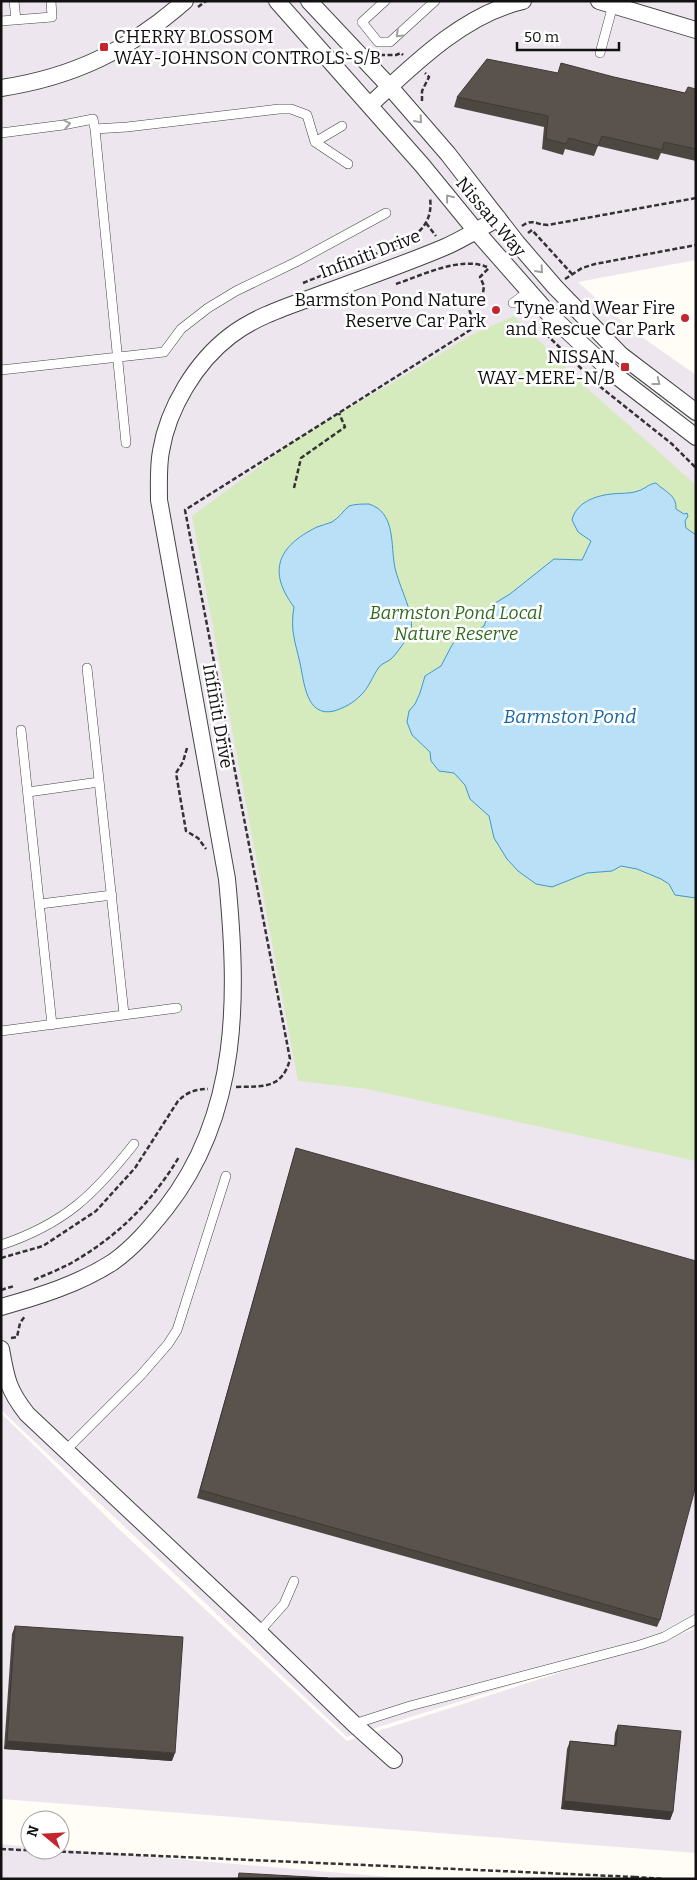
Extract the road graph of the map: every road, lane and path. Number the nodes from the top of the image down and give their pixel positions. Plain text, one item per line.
1 (14, 1) edge
2 (50, 1) edge
3 (184, 1) edge
4 (277, 1) edge
5 (309, 1) edge
6 (385, 1) edge
7 (435, 1) edge
8 (524, 1) edge
9 (606, 3) edge
10 (499, 4) edge
11 (16, 20) junction
12 (1, 21) edge
13 (696, 30) edge
14 (600, 53) dead end
15 (429, 77) dead end
16 (390, 87) junction
17 (1, 88) edge
18 (423, 104) dead end
19 (370, 105) junction
20 (342, 126) dead end
21 (95, 129) junction
22 (1, 133) edge
23 (316, 142) junction
24 (348, 164) dead end
25 (696, 198) edge
26 (386, 213) dead end
27 (498, 218) junction
28 (519, 228) dead end
29 (476, 231) junction
30 (525, 236) dead end
31 (696, 245) edge
32 (461, 263) dead end
33 (489, 268) junction
34 (494, 272) dead end
35 (572, 274) junction
36 (563, 284) junction
37 (528, 292) junction
38 (513, 303) dead end
39 (117, 357) junction
40 (1, 370) edge
41 (696, 412) edge
42 (339, 413) junction
43 (696, 437) edge
44 (126, 442) dead end
45 (294, 488) dead end
46 (87, 668) dead end
47 (21, 730) dead end
48 (99, 782) junction
49 (28, 792) junction
50 (112, 895) junction
51 (40, 904) junction
52 (178, 1008) dead end
53 (124, 1014) junction
54 (52, 1024) junction
55 (1, 1031) edge
56 (223, 1089) junction
57 (134, 1144) dead end
58 (226, 1176) dead end
59 (1, 1245) edge
60 (1, 1258) edge
61 (1, 1307) edge
62 (1, 1349) edge
63 (66, 1450) junction
64 (294, 1581) dead end
65 (696, 1619) edge
66 (259, 1632) junction
67 (354, 1724) junction
68 (394, 1760) dead end
69 (1, 1849) edge
70 (636, 1878) edge
71 (664, 1879) edge

1 - 11 lane
2 - 11 lane
3 - 17 street
4 - 19 street, Nissan Way
5 - 16 street, Nissan Way
7 -> 6 lane
8 - 10 street
9 - 13 street
9 - 14 lane
10 - 16 street
11 - 12 lane
15 - 18 path
16 - 19 street
16 -> 27 street, Nissan Way
29 -> 19 street, Nissan Way
20 - 23 lane
22 -> 21 lane
21 - 23 lane
21 - 39 lane
23 - 24 lane
25 - 28 path
26 - 39 lane
27 - 29 street, Infiniti Drive
27 -> 36 street, Nissan Way
29 - 37 street, Nissan Way
29 - 56 street, Infiniti Drive
30 - 35 path
31 - 35 path
32 - 33 path, Nissan Way
33 - 34 path, Nissan Way
33 - 42 path
35 - 36 path
36 -> 41 street, Nissan Way
37 - 38 lane
37 - 43 street, Nissan Way
39 - 40 lane
39 - 44 lane
42 - 45 path
42 - 56 path
46 - 48 lane
47 - 49 lane
48 - 49 lane
48 - 50 lane
49 - 51 lane
50 - 51 lane
50 - 53 lane
51 - 54 lane
52 - 53 lane
53 - 54 lane
54 - 55 lane
56 - 60 path
56 - 61 street, Infiniti Drive
57 - 59 lane
58 - 63 lane
62 - 63 street
63 - 66 street
64 - 66 lane
65 - 67 lane
66 - 67 street
67 - 68 street
69 - 70 path
70 - 71 path

